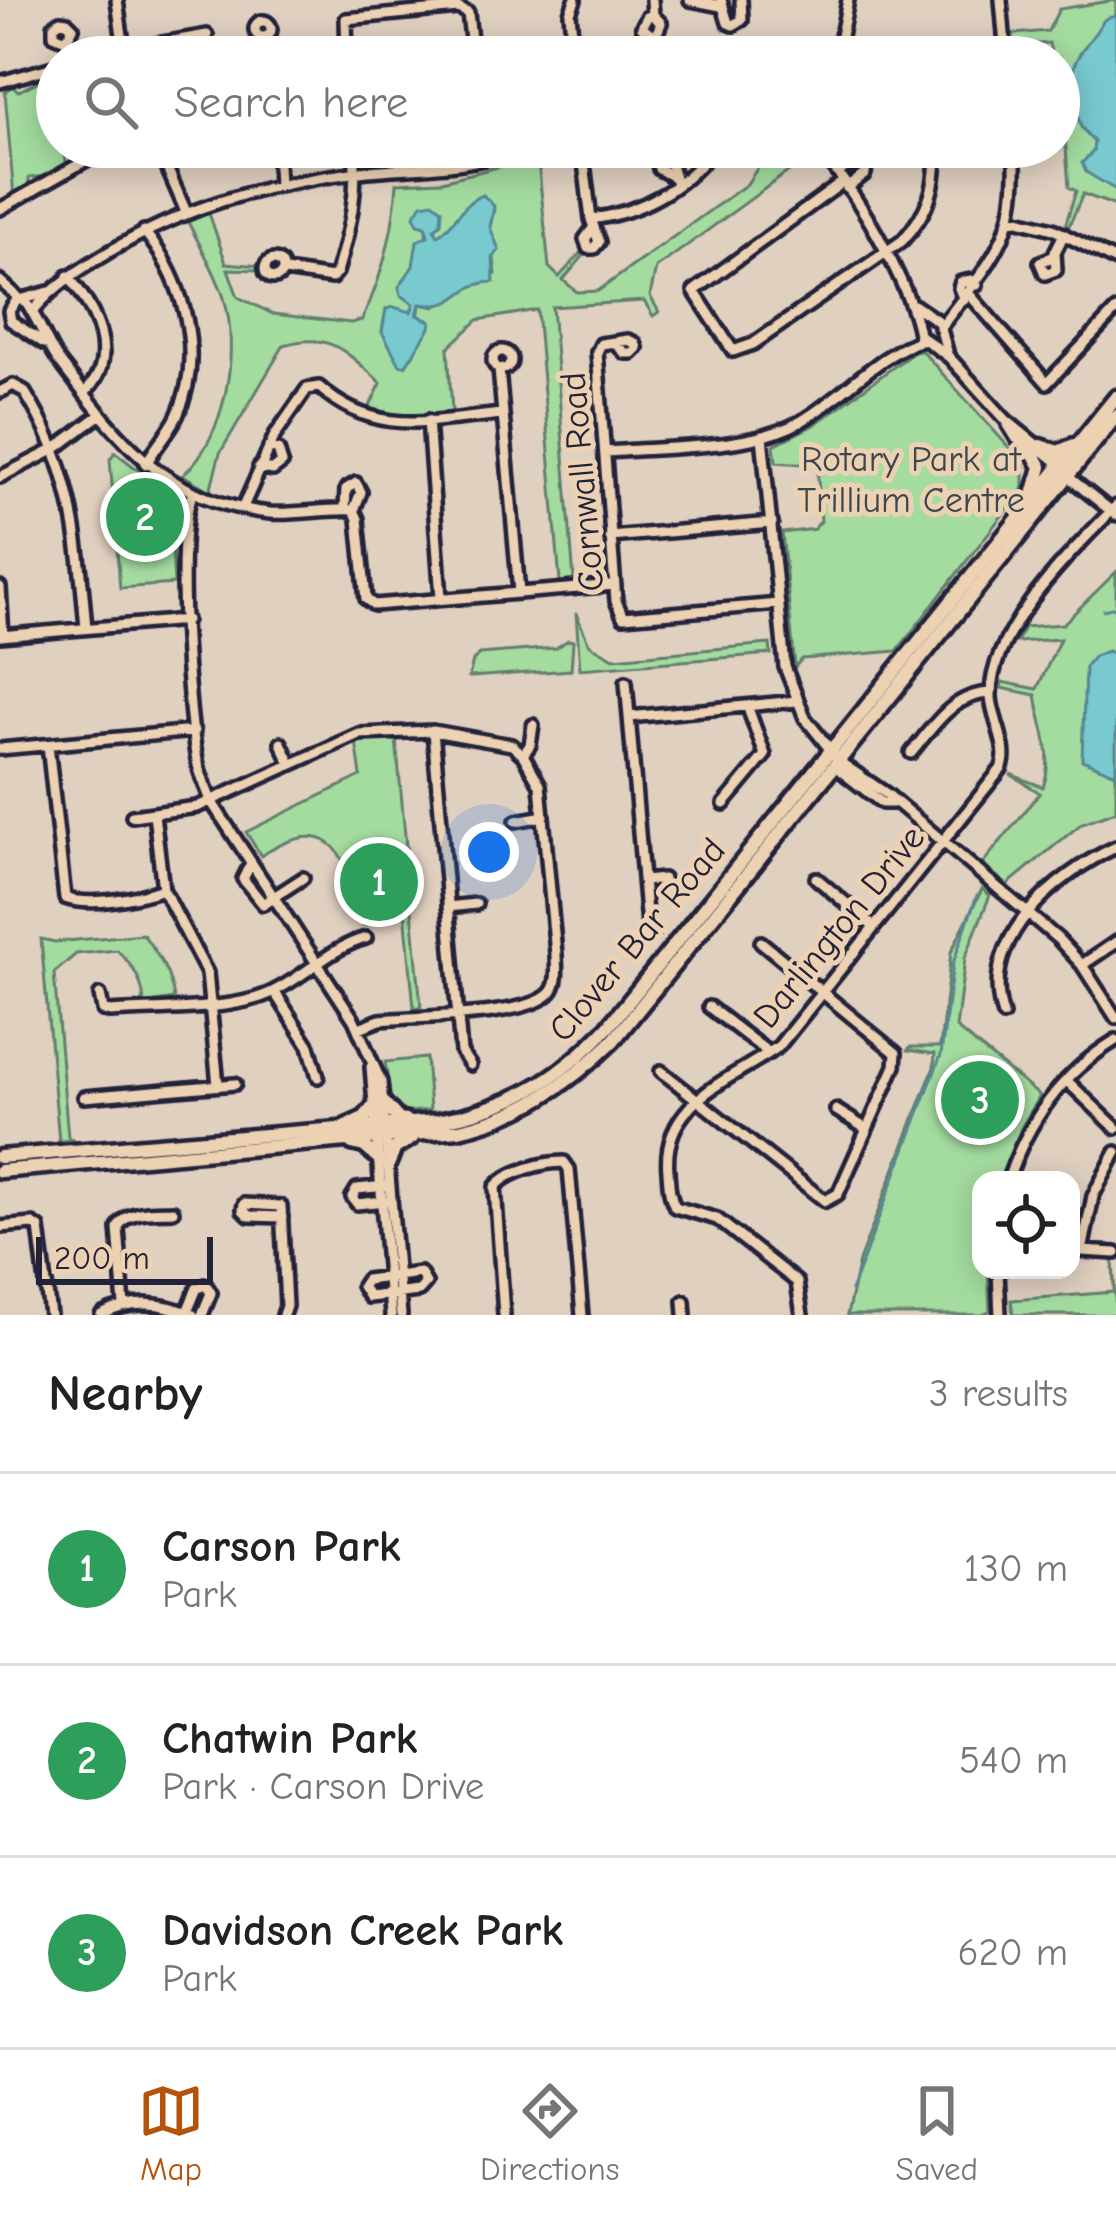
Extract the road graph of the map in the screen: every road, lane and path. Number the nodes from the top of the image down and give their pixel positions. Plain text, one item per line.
1 (117, 0) edge
2 (575, 0) edge
3 (652, 0) edge
4 (690, 0) edge
5 (741, 0) edge
6 (848, 0) edge
7 (1001, 0) edge
8 (721, 3) edge
9 (653, 15) dead end
10 (207, 35) dead end
11 (122, 36) edge
12 (202, 36) edge
13 (346, 36) edge
14 (471, 36) edge
15 (572, 36) edge
16 (841, 36) edge
17 (1004, 36) edge
18 (36, 72) edge
19 (0, 82) edge
20 (72, 168) edge
21 (167, 168) edge
22 (278, 168) edge
23 (356, 168) edge
24 (421, 168) edge
25 (585, 168) edge
26 (689, 168) edge
27 (831, 168) edge
28 (934, 168) edge
29 (1013, 168) edge
30 (356, 172) junction
31 (842, 181) junction
32 (279, 184) junction
33 (0, 209) edge
34 (185, 212) junction
35 (1011, 218) junction
36 (144, 231) junction
37 (1064, 234) junction
38 (884, 251) junction
39 (1055, 256) dead end
40 (1116, 261) edge
41 (285, 272) dead end
42 (68, 277) junction
43 (1, 282) edge
44 (50, 291) junction
45 (970, 293) junction
46 (22, 300) junction
47 (912, 303) junction
48 (1116, 310) edge
49 (9, 313) junction
50 (34, 313) junction
51 (936, 323) junction
52 (918, 325) junction
53 (19, 326) junction
54 (0, 329) edge
55 (926, 339) junction
56 (615, 343) dead end
57 (48, 347) junction
58 (904, 347) junction
59 (949, 357) junction
60 (499, 369) dead end
61 (0, 392) edge
62 (84, 393) junction
63 (1116, 397) edge
64 (503, 414) junction
65 (100, 415) junction
66 (1116, 416) edge
67 (428, 420) junction
68 (762, 436) junction
69 (1080, 441) junction
70 (269, 447) junction
71 (55, 449) junction
72 (1036, 450) junction
73 (605, 452) junction
74 (146, 464) junction
75 (259, 467) junction
76 (1061, 471) junction
77 (0, 478) edge
78 (193, 493) junction
79 (243, 507) junction
80 (1114, 510) edge
81 (1013, 522) junction
82 (772, 523) junction
83 (610, 537) junction
84 (615, 585) junction
85 (0, 587) edge
86 (519, 592) junction
87 (441, 598) junction
88 (779, 604) junction
89 (186, 620) junction
90 (86, 628) junction
91 (1, 636) edge
92 (626, 682) dead end
93 (991, 694) junction
94 (796, 701) junction
95 (748, 708) junction
96 (629, 716) junction
97 (533, 725) dead end
98 (194, 731) junction
99 (433, 731) junction
100 (280, 743) dead end
101 (48, 746) junction
102 (0, 749) edge
103 (910, 753) dead end
104 (523, 755) junction
105 (836, 759) junction
106 (291, 764) junction
107 (212, 801) junction
108 (724, 804) dead end
109 (154, 814) junction
110 (132, 816) dead end
111 (544, 816) junction
112 (516, 820) dead end
113 (940, 842) junction
114 (1116, 847) edge
115 (303, 878) dead end
116 (816, 878) dead end
117 (663, 879) dead end
118 (644, 881) junction
119 (163, 889) junction
120 (274, 898) junction
121 (476, 904) dead end
122 (448, 907) junction
123 (1028, 912) junction
124 (874, 927) junction
125 (652, 934) dead end
126 (366, 938) dead end
127 (761, 942) dead end
128 (1116, 942) edge
129 (316, 964) junction
130 (1082, 964) junction
131 (823, 991) junction
132 (274, 992) junction
133 (100, 995) dead end
134 (211, 1004) junction
135 (709, 1007) dead end
136 (458, 1013) junction
137 (1003, 1015) dead end
138 (1116, 1018) edge
139 (358, 1028) junction
140 (1116, 1040) edge
141 (769, 1053) junction
142 (470, 1066) dead end
143 (661, 1071) dead end
144 (318, 1077) dead end
145 (1066, 1081) junction
146 (235, 1084) dead end
147 (218, 1085) junction
148 (84, 1097) dead end
149 (695, 1098) junction
150 (379, 1105) junction
151 (836, 1110) dead end
152 (865, 1128) junction
153 (1116, 1128) edge
154 (418, 1129) junction
155 (380, 1132) junction
156 (340, 1136) junction
157 (1116, 1152) edge
158 (0, 1157) edge
159 (382, 1161) junction
160 (0, 1171) edge
161 (1011, 1171) edge
162 (385, 1186) junction
163 (386, 1201) junction
164 (173, 1210) dead end
165 (282, 1217) dead end
166 (0, 1227) edge
167 (1116, 1253) edge
168 (393, 1277) junction
169 (998, 1279) edge
170 (394, 1293) junction
171 (684, 1301) dead end
172 (124, 1306) junction
173 (194, 1314) edge
174 (50, 1315) edge
175 (101, 1315) edge
176 (283, 1315) edge
177 (391, 1315) edge
178 (401, 1315) edge
179 (504, 1315) edge
180 (582, 1315) edge
181 (685, 1315) edge
182 (802, 1315) edge
183 (1000, 1315) edge

1 - 11 street
2 - 15 street
3 - 9 street
4 - 8 street
5 - 8 street
6 - 16 street
7 - 17 street
10 - 12 street
13 - 14 street
18 - 19 street
20 - 33 street
21 - 34 street
22 - 32 street
23 - 30 street
24 - 30 street
25 - 26 street
27 - 31 street
28 - 38 street
29 - 35 street
30 - 32 street
30 - 41 street
31 - 38 street
31 - 38 street
32 - 34 street
34 - 36 street
35 - 37 street
35 - 45 street
36 - 42 street
36 - 74 street
37 - 39 street
37 - 40 street
38 - 47 street
42 - 44 street
42 - 62 street
43 - 46 street
43 - 49 street
44 - 46 street
44 - 50 street
45 - 48 street
45 - 51 street
46 - 49 street
46 - 50 street
47 - 51 street
47 - 52 street
49 - 53 street
49 - 54 street
50 - 53 street
50 - 57 street
51 - 52 street
51 - 55 street
51 - 59 street
52 - 55 street
52 - 58 street
53 - 54 street
53 - 57 street
55 - 58 street
55 - 59 street
56 - 73 street, Cornwall Road
57 - 62 street
58 - 68 street
59 - 72 street
60 - 64 street
61 - 71 street
62 - 65 street
63 - 69 main road, Clover Bar Road
64 - 67 street
64 - 86 street
65 - 71 street
65 - 74 street
66 - 76 main road, Clover Bar Road
67 - 70 street
67 - 87 street
68 - 73 street
68 - 82 street
69 - 72 main road
69 - 76 main road, Clover Bar Road
70 - 75 street
70 - 75 street
71 - 77 street
71 - 90 street
72 - 76 street
72 - 81 main road
73 - 83 street, Cornwall Road
74 - 78 street
75 - 79 street
76 - 80 street
76 - 81 main road, Clover Bar Road
76 - 105 main road, Clover Bar Road
78 - 79 street
78 - 89 street
79 - 87 street
80 - 93 street
81 - 105 main road, Clover Bar Road
82 - 83 street
82 - 88 street
83 - 84 street, Cornwall Road
84 - 86 street
84 - 88 street, Cornwall Road
85 - 91 street
86 - 87 street
88 - 94 street
89 - 90 street
89 - 98 street
90 - 91 street
92 - 96 street
93 - 103 street
93 - 113 street, Darlington Drive
94 - 95 street
94 - 105 street
95 - 96 street
95 - 108 street
96 - 118 street
97 - 104 street
98 - 101 street
98 - 107 street
99 - 104 street
99 - 106 street
99 - 122 street
100 - 106 street
101 - 102 street
101 - 119 street
104 - 111 street
105 - 113 street
105 - 154 main road, Clover Bar Road
106 - 107 street
107 - 109 street
107 - 120 street
109 - 110 street
109 - 119 street
111 - 112 street
111 - 136 street
113 - 123 street
113 - 124 street, Darlington Drive
114 - 123 street
115 - 120 street
116 - 124 street
117 - 118 street
118 - 125 street
119 - 134 street
120 - 129 street
121 - 122 street
122 - 136 street
123 - 130 street
123 - 137 street
124 - 131 street, Darlington Drive
126 - 129 street
127 - 131 street
128 - 130 street
129 - 132 street
129 - 139 street
130 - 138 street
131 - 141 street, Darlington Drive
131 - 152 street
132 - 134 street
132 - 144 street
133 - 134 street
134 - 147 street
135 - 141 street
136 - 139 street
136 - 142 street
139 - 150 street
140 - 145 street
141 - 149 street, Darlington Drive
143 - 149 street
145 - 153 street
145 - 161 street
146 - 147 street
147 - 148 street
149 - 152 street
149 - 182 street
150 - 154 main road
150 - 155 street
150 - 156 main road
151 - 152 street
154 - 155 main road, Clover Bar Road
154 - 159 main road
155 - 156 main road, Clover Bar Road
155 - 159 street
156 - 158 main road, Clover Bar Road
156 - 159 main road
156 - 160 main road, Clover Bar Road
157 - 167 street
159 - 162 street
162 - 163 street
162 - 163 street
163 - 168 street
164 - 172 street
165 - 176 street
166 - 174 street
168 - 170 street
168 - 170 street
168 - 170 street
169 - 183 street
170 - 177 street
170 - 178 street
171 - 181 street
172 - 173 street
172 - 175 street
179 - 180 street

